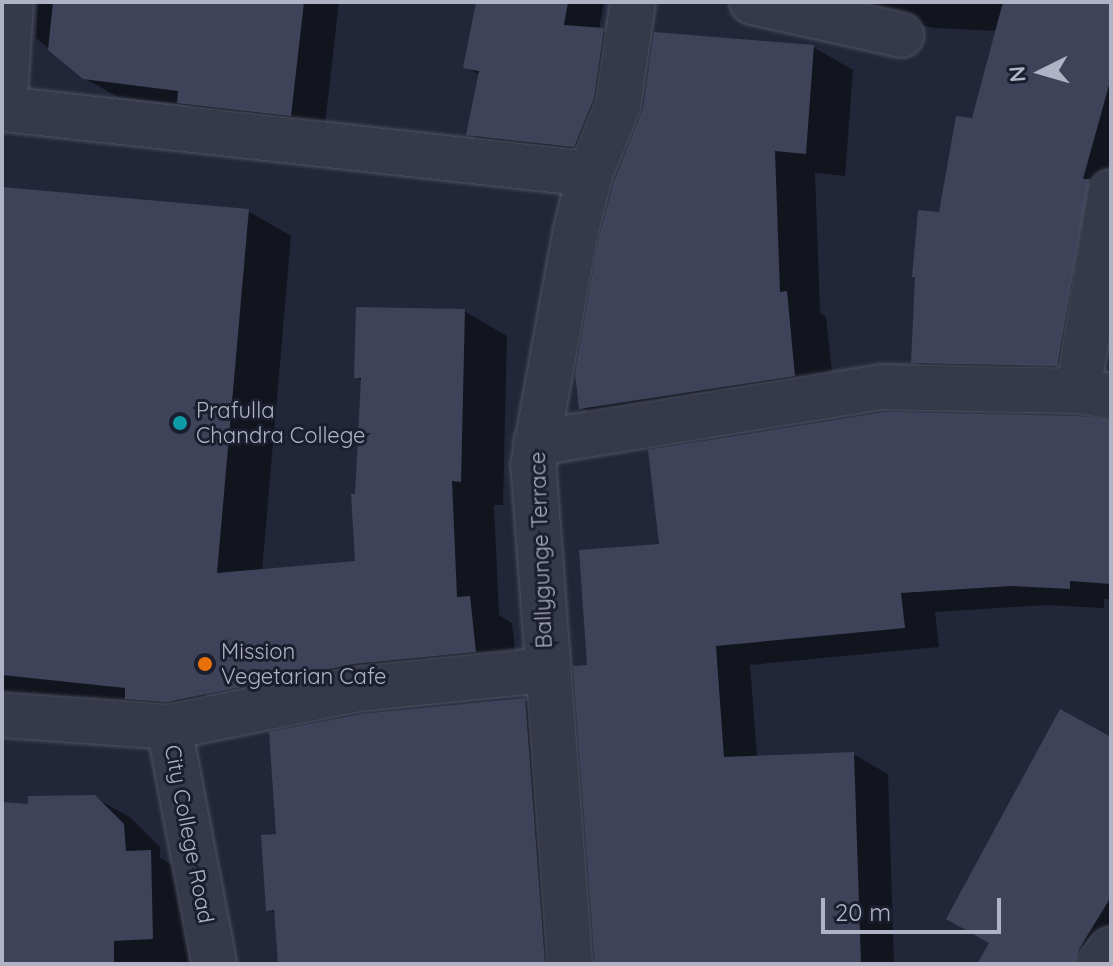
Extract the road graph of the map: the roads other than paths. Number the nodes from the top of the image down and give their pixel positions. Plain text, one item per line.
1 (11, 2) edge
2 (633, 2) edge
3 (752, 2) edge
4 (901, 35) dead end
5 (590, 174) junction
6 (1111, 192) edge
7 (1095, 393) edge
8 (536, 443) junction
9 (546, 670) junction
10 (2, 715) edge
11 (169, 727) junction
12 (1111, 949) edge
13 (214, 964) edge
14 (570, 964) edge
15 (1099, 964) edge

1 - 5 street
2 - 5 street, Ballygunge Terrace
3 - 4 street
5 - 8 street, Ballygunge Terrace
6 - 7 street
7 - 8 street
8 - 9 street, Ballygunge Terrace
9 - 11 street
9 - 14 street, Ballygunge Terrace
10 - 11 street, City College Road
11 - 13 street, City College Road
12 - 15 street

